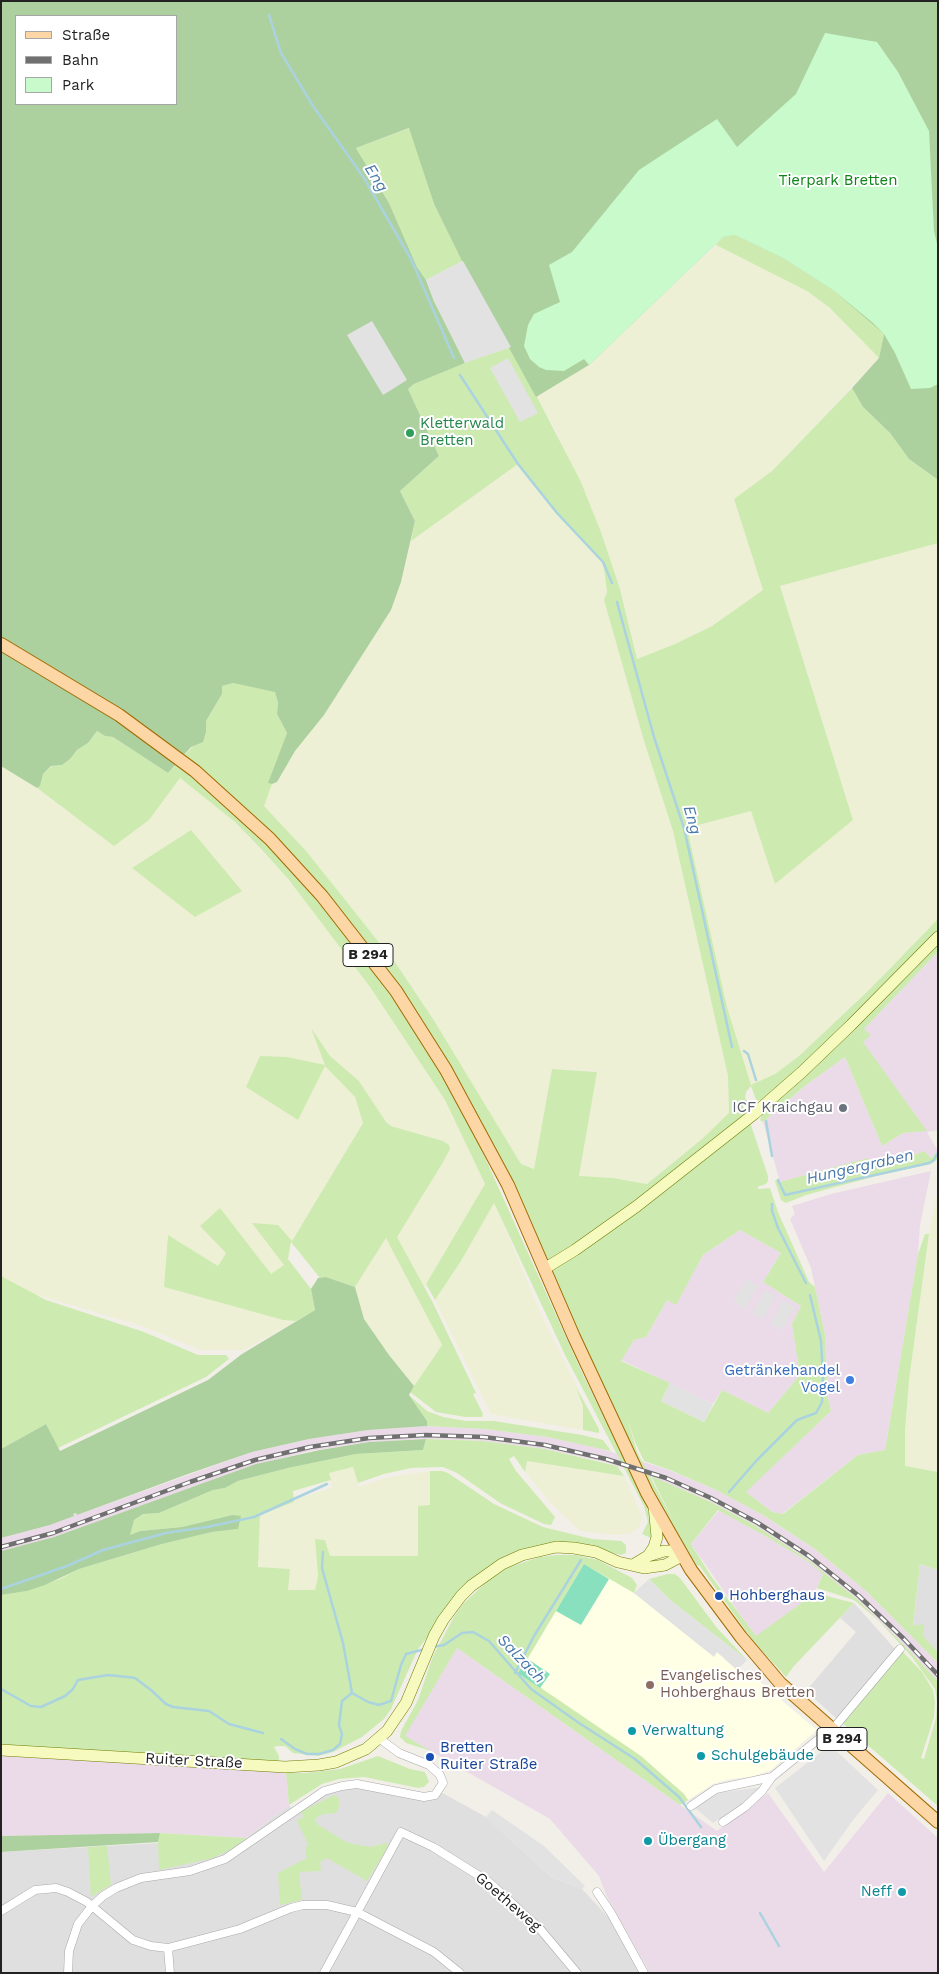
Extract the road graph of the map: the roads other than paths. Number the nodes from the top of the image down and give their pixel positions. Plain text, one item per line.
1 (1, 644) edge
2 (938, 937) edge
3 (544, 1269) junction
4 (654, 1506) junction
5 (648, 1556) junction
6 (682, 1556) junction
7 (633, 1565) junction
8 (900, 1649) dead end
9 (831, 1729) junction
10 (380, 1738) junction
11 (1, 1750) edge
12 (772, 1777) junction
13 (691, 1806) dead end
14 (723, 1822) dead end
15 (938, 1822) edge
16 (597, 1892) dead end
17 (92, 1906) junction
18 (1, 1911) edge
19 (357, 1912) junction
20 (168, 1948) junction
21 (68, 1973) edge
22 (170, 1973) edge
23 (324, 1973) edge
24 (460, 1973) edge
25 (577, 1973) edge
26 (644, 1973) edge

1 - 3 main road, B 294
2 - 3 street
3 - 4 main road, B 294
4 - 5 street
4 - 6 main road, B 294
5 - 6 street
5 - 7 street
6 - 7 street, Ruiter Straße
6 - 9 main road, B 294
7 - 10 street, Ruiter Straße
8 - 9 street
9 - 12 street
9 - 15 main road, B 294
10 - 11 street, Ruiter Straße
10 - 17 street
12 - 13 street
12 - 14 street
16 - 26 street
17 - 18 street
17 - 20 street
17 - 21 street
19 - 20 street
19 - 23 street
19 - 24 street
19 - 25 street, Goetheweg
20 - 22 street

